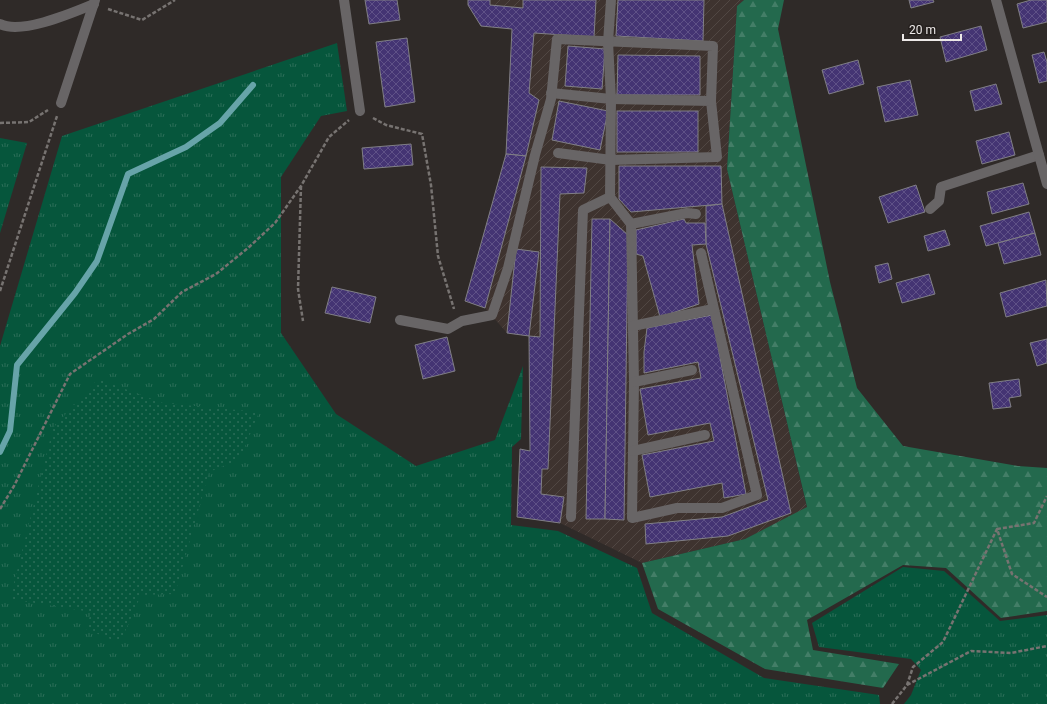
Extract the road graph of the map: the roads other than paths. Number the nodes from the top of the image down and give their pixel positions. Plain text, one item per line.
1 (344, 0) edge
2 (611, 0) edge
3 (996, 0) edge
4 (94, 2) edge
5 (0, 24) edge
6 (608, 42) junction
7 (551, 93) junction
8 (611, 99) junction
9 (711, 101) junction
10 (61, 102) road end
11 (360, 111) road end
12 (558, 153) dead end
13 (1039, 155) junction
14 (611, 160) junction
15 (1047, 184) edge
16 (610, 197) junction
17 (930, 209) dead end
18 (696, 214) dead end
19 (631, 224) junction
20 (701, 253) dead end
21 (713, 309) junction
22 (400, 320) dead end
23 (633, 326) junction
24 (692, 370) dead end
25 (634, 382) junction
26 (705, 435) dead end
27 (633, 451) junction
28 (571, 517) dead end

1 - 11 street
2 - 6 street
3 - 13 street
4 - 5 street
4 - 10 street
6 - 7 street
6 - 8 street
6 - 9 street
7 - 8 street
7 - 22 street
8 - 9 street
8 - 14 street
9 - 14 street
12 - 14 street
13 - 15 street
13 - 17 street
14 - 16 street
16 - 19 street
16 - 28 street
18 - 19 street
19 - 23 street
20 - 21 street
21 - 23 street
21 - 27 street
23 - 25 street
24 - 25 street
25 - 27 street
26 - 27 street

